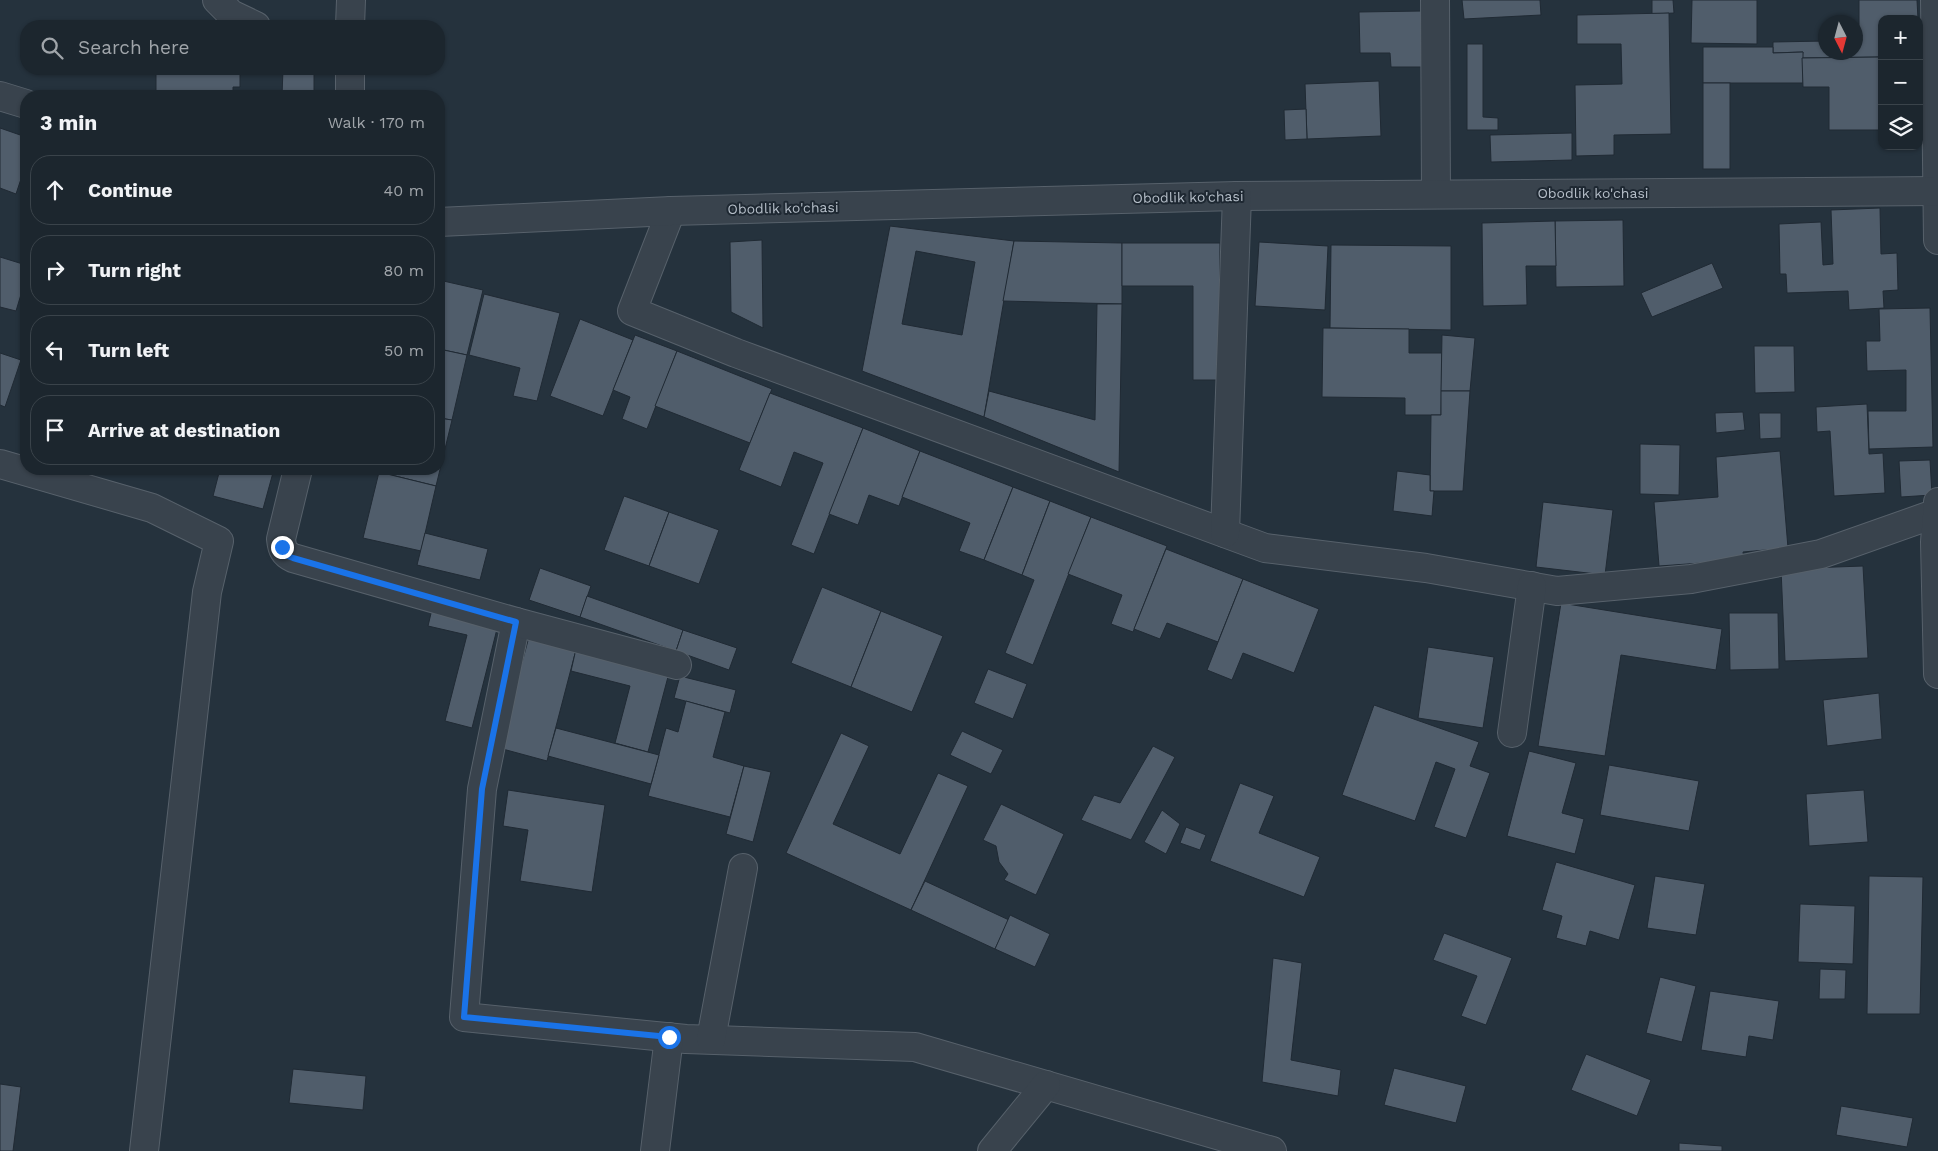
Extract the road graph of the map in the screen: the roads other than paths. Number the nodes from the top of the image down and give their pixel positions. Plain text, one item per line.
1 (217, 0) edge
2 (352, 0) edge
3 (1435, 0) edge
4 (1936, 0) edge
5 (244, 20) edge
6 (350, 20) edge
7 (350, 75) edge
8 (350, 90) edge
9 (0, 96) edge
10 (20, 102) edge
11 (1938, 191) edge
12 (1436, 194) junction
13 (1237, 196) junction
14 (671, 211) junction
15 (445, 222) edge
16 (1938, 240) edge
17 (0, 464) edge
18 (20, 470) edge
19 (38, 475) edge
20 (297, 475) edge
21 (1937, 507) edge
22 (1225, 533) junction
23 (1532, 586) junction
24 (516, 622) junction
25 (677, 665) dead end
26 (1938, 674) edge
27 (1512, 733) dead end
28 (744, 868) dead end
29 (669, 1037) junction
30 (711, 1040) junction
31 (1046, 1085) junction
32 (144, 1151) edge
33 (655, 1151) edge
34 (992, 1151) edge
35 (1272, 1151) edge

1 - 5 street
2 - 6 street
3 - 12 street
4 - 11 street
7 - 8 street
9 - 10 street
11 - 12 street, Obodlik ko'chasi
11 - 16 street
12 - 13 street, Obodlik ko'chasi
13 - 14 street, Obodlik ko'chasi
13 - 22 street
14 - 15 street, Obodlik ko'chasi
14 - 22 street
17 - 18 street
19 - 32 street
20 - 24 street
21 - 23 street
21 - 26 street
22 - 23 street
23 - 27 street
24 - 25 street
24 - 29 street
28 - 30 street
29 - 30 street
29 - 33 street
30 - 31 street
31 - 34 street
31 - 35 street

